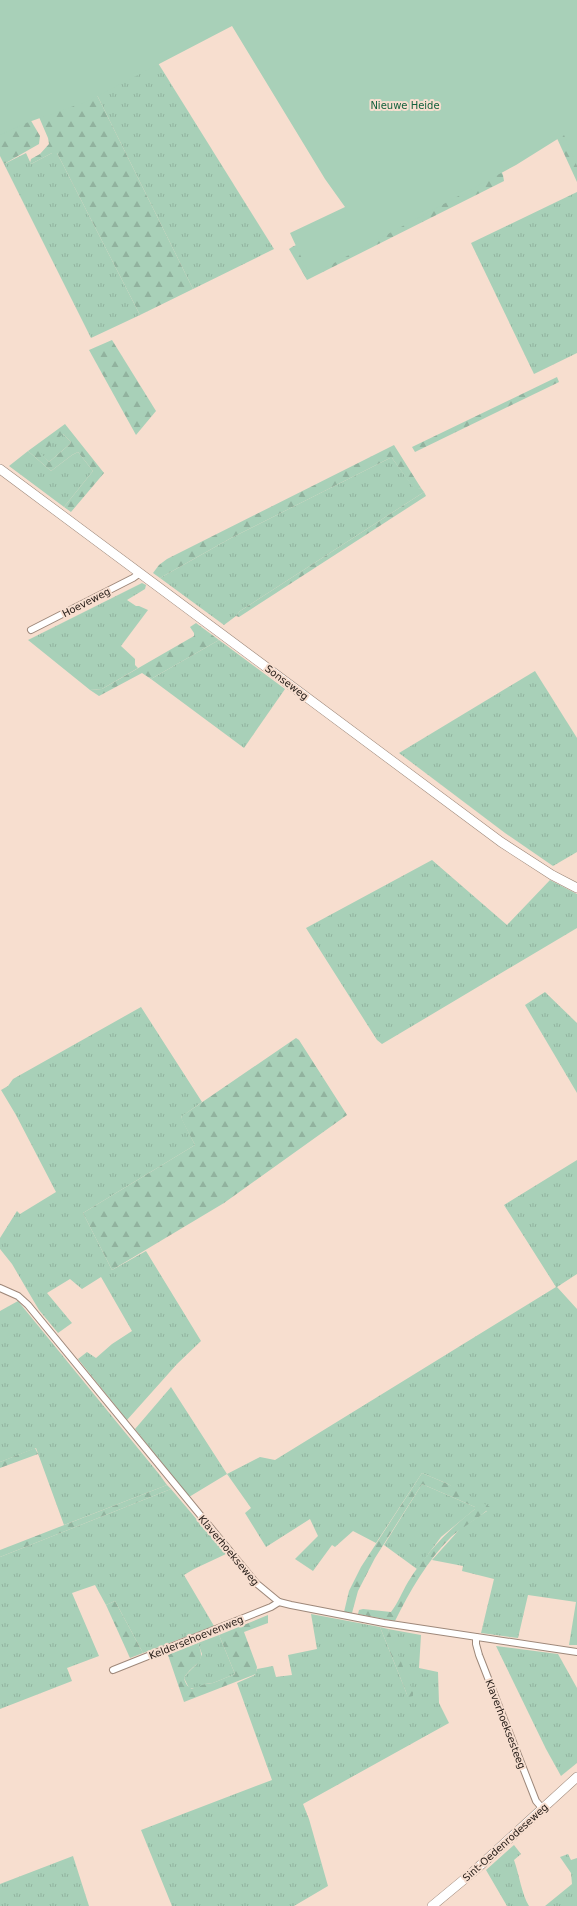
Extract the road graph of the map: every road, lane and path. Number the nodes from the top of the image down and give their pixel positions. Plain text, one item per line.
1 (0, 470) edge
2 (140, 573) junction
3 (31, 630) dead end
4 (577, 888) edge
5 (0, 1288) edge
6 (279, 1602) junction
7 (476, 1637) junction
8 (577, 1652) edge
9 (112, 1670) dead end
10 (577, 1777) edge
11 (542, 1808) junction
12 (432, 1906) edge

1 - 2 main road, Sonseweg
2 - 3 street, Hoeveweg
2 - 4 main road, Sonseweg
5 - 6 street, Klaverhoekseweg
6 - 7 street, Klaverhoekseweg
6 - 9 street, Keldersehoevenweg
7 - 8 street, Klaverhoekseweg
7 - 11 street, Klaverhoeksesteeg
10 - 11 main road, Sint-Oedenrodeseweg
11 - 12 main road, Sint-Oedenrodeseweg

